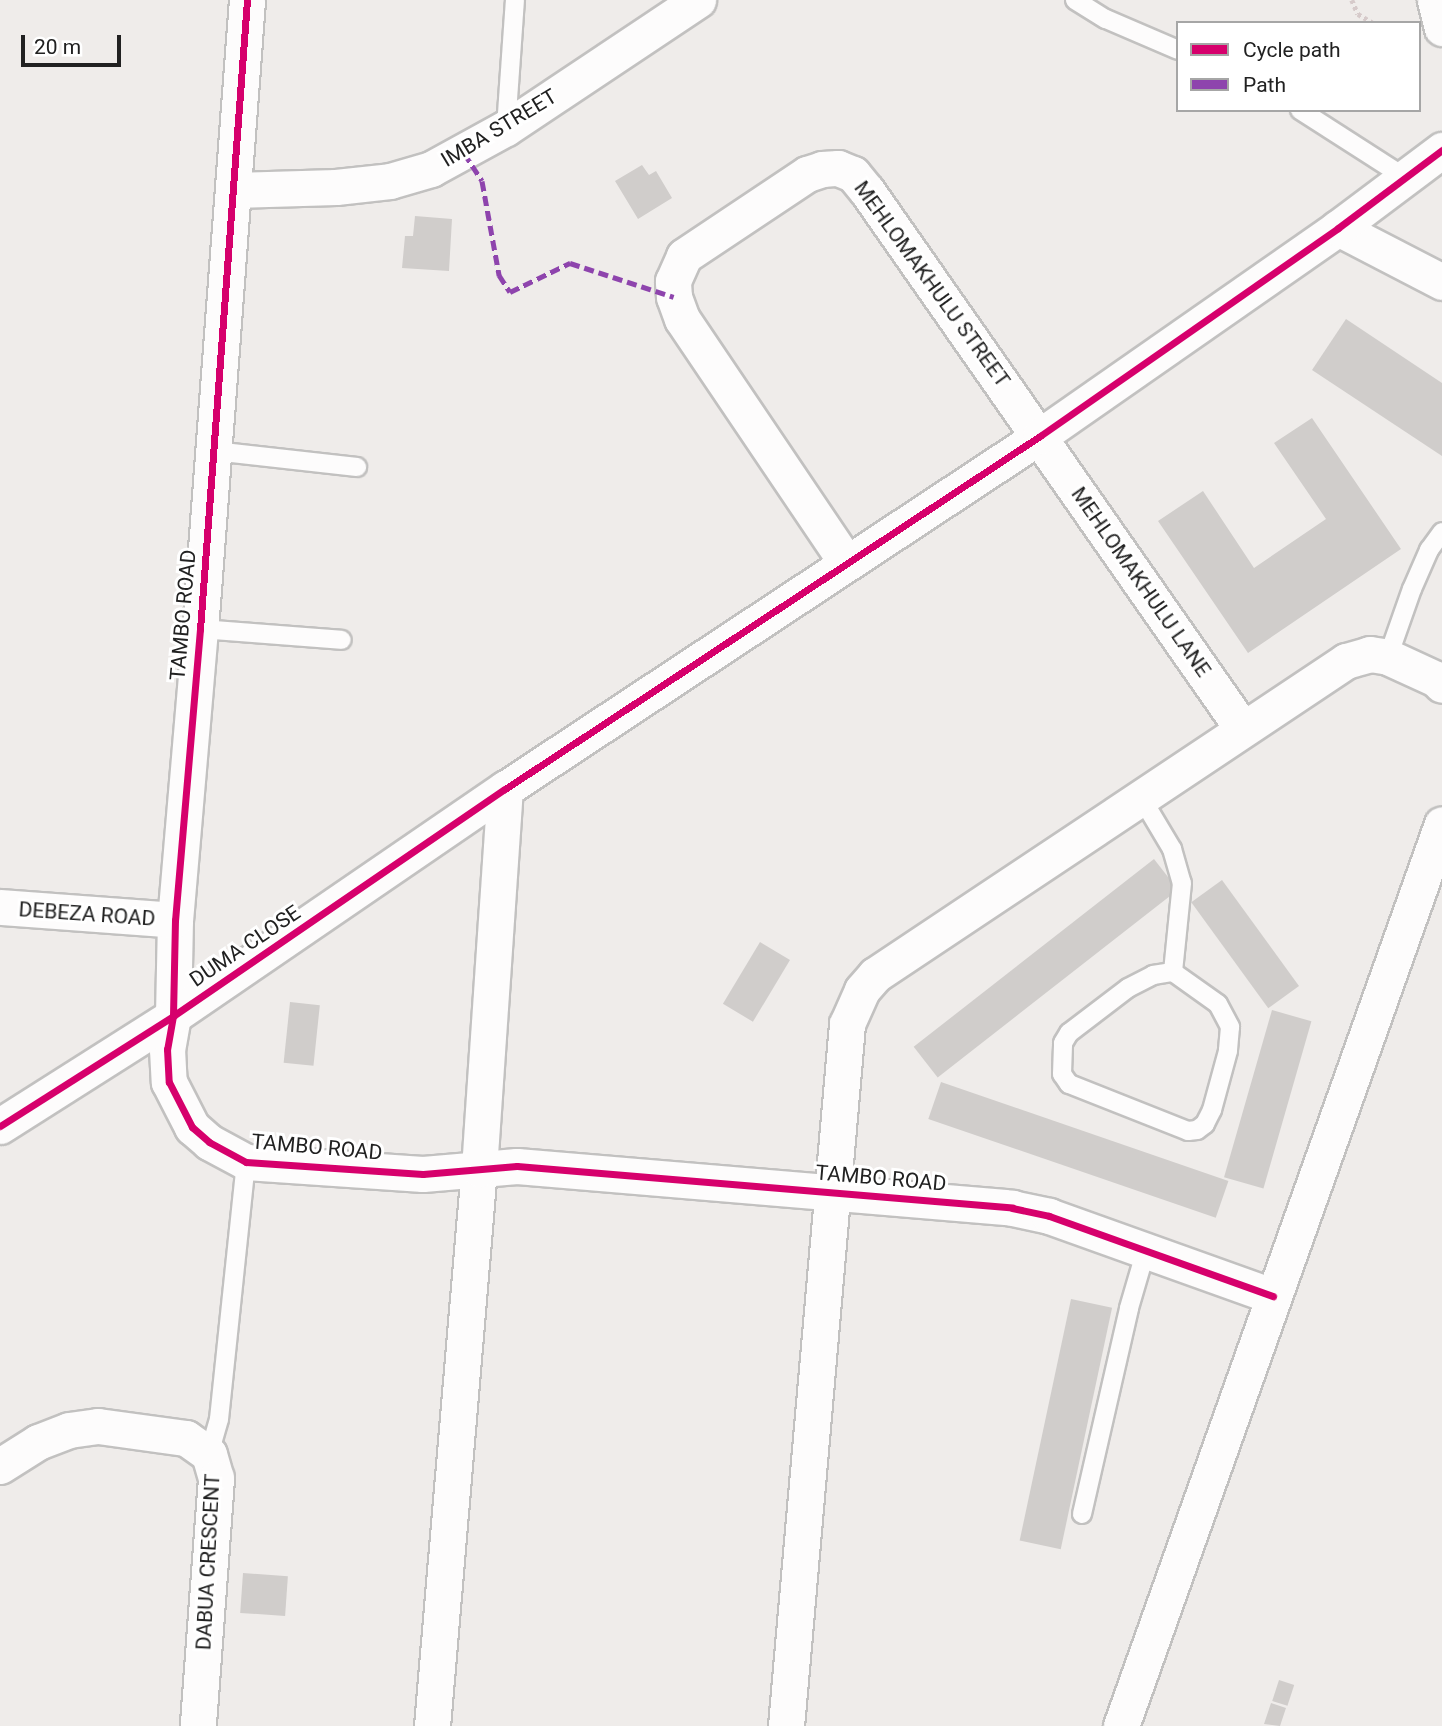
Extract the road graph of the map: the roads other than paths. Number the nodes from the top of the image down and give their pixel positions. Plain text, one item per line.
1 (247, 0) edge
2 (515, 0) edge
3 (698, 0) edge
4 (1075, 0) edge
5 (1435, 0) edge
6 (1442, 28) edge
7 (1176, 49) edge
8 (1303, 112) edge
9 (506, 128) junction
10 (1442, 150) edge
11 (1403, 176) junction
12 (234, 190) junction
13 (1338, 228) junction
14 (1442, 282) edge
15 (1040, 436) junction
16 (214, 451) junction
17 (357, 467) dead end
18 (1442, 532) edge
19 (846, 562) junction
20 (200, 629) junction
21 (342, 640) dead end
22 (1388, 657) junction
23 (1442, 685) edge
24 (1242, 728) junction
25 (505, 789) junction
26 (1141, 797) junction
27 (1442, 824) edge
28 (0, 908) edge
29 (175, 920) junction
30 (1172, 972) junction
31 (173, 1016) junction
32 (0, 1126) edge
33 (246, 1162) junction
34 (479, 1169) junction
35 (833, 1192) junction
36 (1146, 1250) junction
37 (1273, 1296) junction
38 (209, 1454) junction
39 (0, 1466) edge
40 (1082, 1514) dead end
41 (198, 1726) edge
42 (432, 1726) edge
43 (786, 1726) edge
44 (1121, 1726) edge

1 - 12 street, TAMBO ROAD
2 - 9 lane
3 - 9 street, IMBA STREET
4 - 7 lane
5 - 6 street
8 - 11 lane
9 - 12 street, IMBA STREET
10 - 11 street, DUMA CLOSE
11 - 13 street, DUMA CLOSE
12 - 16 street, TAMBO ROAD
13 - 14 street
13 - 15 street, DUMA CLOSE
15 - 19 street, DUMA CLOSE
15 - 19 street, MEHLOMAKHULU STREET
15 - 24 street, MEHLOMAKHULU LANE
16 - 17 lane
16 - 20 street, TAMBO ROAD
18 - 22 lane
19 - 25 street, DUMA CLOSE
20 - 21 lane, TAMBO ROAD
20 - 29 street, TAMBO ROAD
22 - 23 street
22 - 24 street
24 - 26 street
25 - 31 street, DUMA CLOSE
25 - 34 street
26 - 30 lane
26 - 35 street
27 - 37 street
28 - 29 street, DEBEZA ROAD
29 - 31 street, TAMBO ROAD
30 - 30 lane
31 - 32 street, DUMA CLOSE
31 - 33 street, TAMBO ROAD
33 - 34 street, TAMBO ROAD
33 - 38 lane
34 - 35 street, TAMBO ROAD
34 - 42 street
35 - 36 street, TAMBO ROAD
35 - 43 street
36 - 37 street, TAMBO ROAD
36 - 40 lane
37 - 44 street
38 - 39 street, DABUA CRESCENT
38 - 41 street, DABUA CRESCENT

